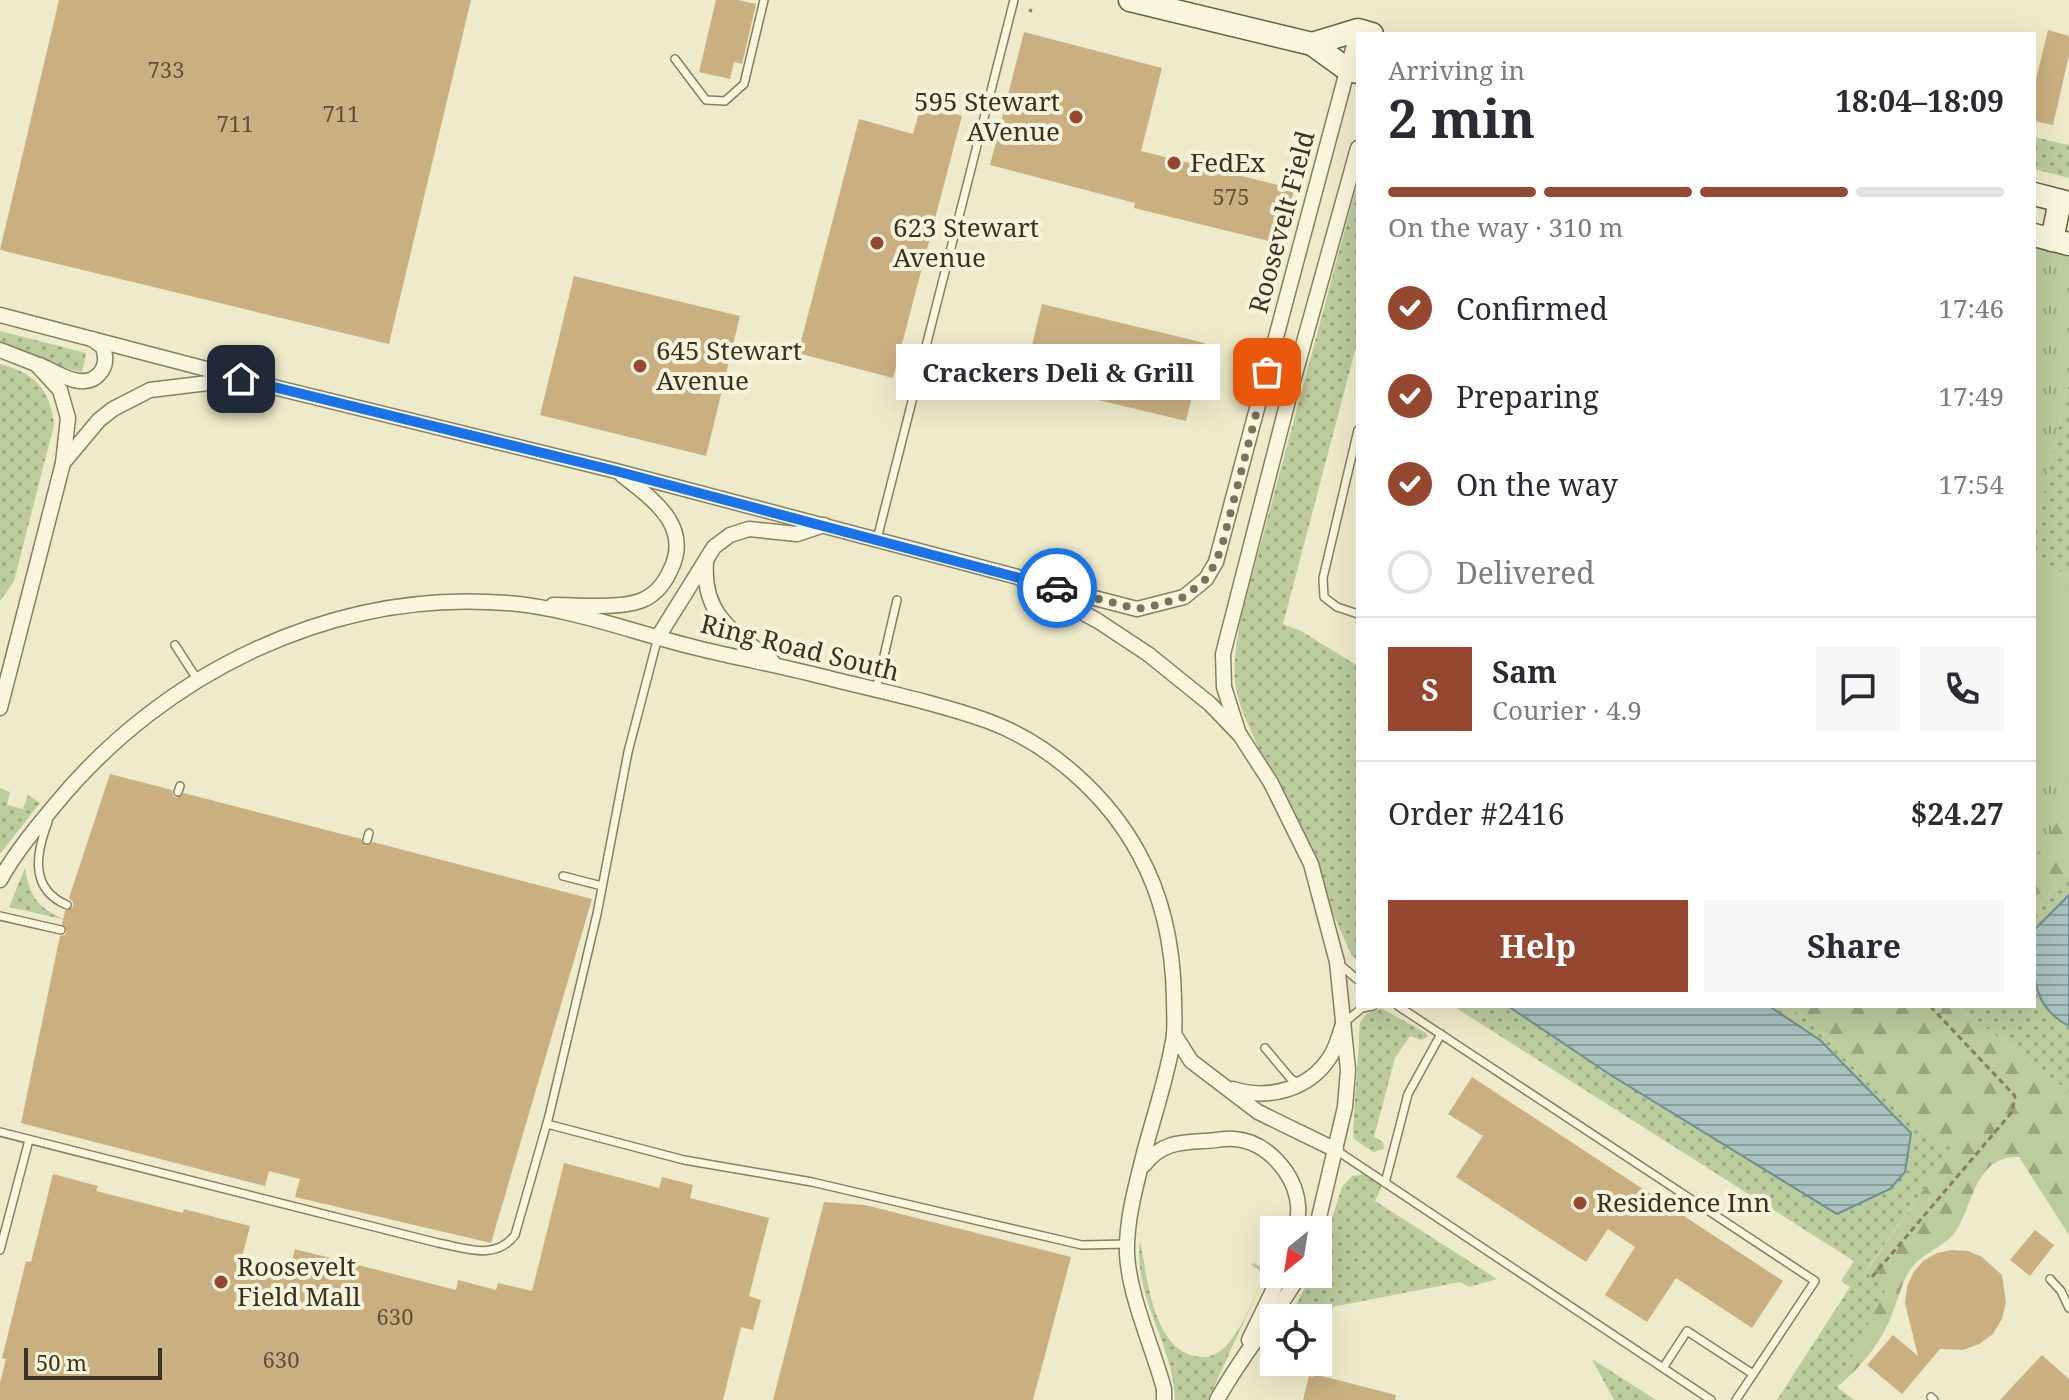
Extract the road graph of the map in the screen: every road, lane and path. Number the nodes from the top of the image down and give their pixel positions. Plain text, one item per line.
1 (764, 0) edge
2 (1014, 0) edge
3 (1130, 0) edge
4 (1356, 34) edge
5 (1312, 44) junction
6 (675, 59) dead end
7 (1353, 71) edge
8 (1356, 155) edge
9 (2036, 195) edge
10 (2064, 202) edge
11 (2052, 240) edge
12 (0, 315) edge
13 (85, 336) junction
14 (0, 350) edge
15 (36, 364) junction
16 (241, 379) junction
17 (1356, 438) edge
18 (63, 463) junction
19 (616, 471) junction
20 (824, 525) junction
21 (877, 539) junction
22 (707, 558) junction
23 (1034, 584) junction
24 (897, 600) dead end
25 (532, 606) junction
26 (1356, 613) edge
27 (658, 637) junction
28 (175, 645) dead end
29 (778, 665) junction
30 (197, 679) junction
31 (876, 690) junction
32 (0, 708) edge
33 (1240, 735) junction
34 (53, 808) junction
35 (563, 876) dead end
36 (0, 880) edge
37 (602, 886) junction
38 (67, 905) dead end
39 (0, 916) edge
40 (61, 930) dead end
41 (1337, 962) junction
42 (1356, 978) edge
43 (1362, 1008) edge
44 (1402, 1008) edge
45 (1932, 1008) edge
46 (1344, 1024) junction
47 (1174, 1034) junction
48 (1441, 1034) junction
49 (1265, 1048) dead end
50 (1302, 1084) junction
51 (1221, 1085) junction
52 (547, 1124) junction
53 (0, 1132) edge
54 (29, 1140) junction
55 (1336, 1150) junction
56 (1140, 1170) junction
57 (1385, 1183) junction
58 (1297, 1216) edge
59 (1320, 1216) edge
60 (1128, 1244) junction
61 (0, 1250) edge
62 (1872, 1277) dead end
63 (2050, 1279) dead end
64 (1274, 1288) edge
65 (1292, 1288) edge
66 (2069, 1308) edge
67 (1244, 1355) junction
68 (1663, 1368) junction
69 (1753, 1374) junction
70 (1164, 1400) edge
71 (1217, 1400) edge
72 (1711, 1400) edge
73 (1736, 1400) edge

1 - 6 lane
2 - 21 lane
3 - 5 main road
4 - 5 main road
5 - 7 main road
7 - 23 street, Roosevelt Field
8 - 33 street, Roosevelt Field
9 - 10 main road
10 - 11 main road
12 - 13 street
13 - 15 street
13 - 16 street
14 - 15 street
15 - 18 street
16 - 18 street
16 - 19 street
17 - 26 lane
18 - 32 street
19 - 20 street
19 - 25 street
20 - 21 street
20 - 22 street
21 - 23 street
22 - 27 street
22 - 29 street
23 - 33 street
24 - 31 lane
25 - 27 street, Ring Road South
25 - 30 street, Ring Road South
27 - 29 street, Ring Road South
27 - 37 lane
28 - 30 lane
29 - 31 street, Ring Road South
30 - 34 street, Ring Road South
31 - 47 street, Ring Road South
33 - 41 street
34 - 36 street, Ring Road South
34 - 38 lane
35 - 37 lane
37 - 52 lane
39 - 40 lane
41 - 42 lane
41 - 46 street
43 - 46 lane
44 - 48 lane
45 - 62 path
46 - 50 street
46 - 55 street
47 - 51 street
47 - 56 street, Ring Road South
48 - 57 lane
48 - 69 lane
49 - 50 lane
50 - 51 street
51 - 55 street
52 - 54 lane
52 - 60 lane
53 - 54 lane
54 - 61 lane
55 - 57 lane
55 - 59 street
56 - 58 street
56 - 60 street, Ring Road South
57 - 68 lane
60 - 70 street, Ring Road South
63 - 66 lane
64 - 67 street
65 - 67 street
67 - 71 street
68 - 69 lane
68 - 72 lane
69 - 73 lane

